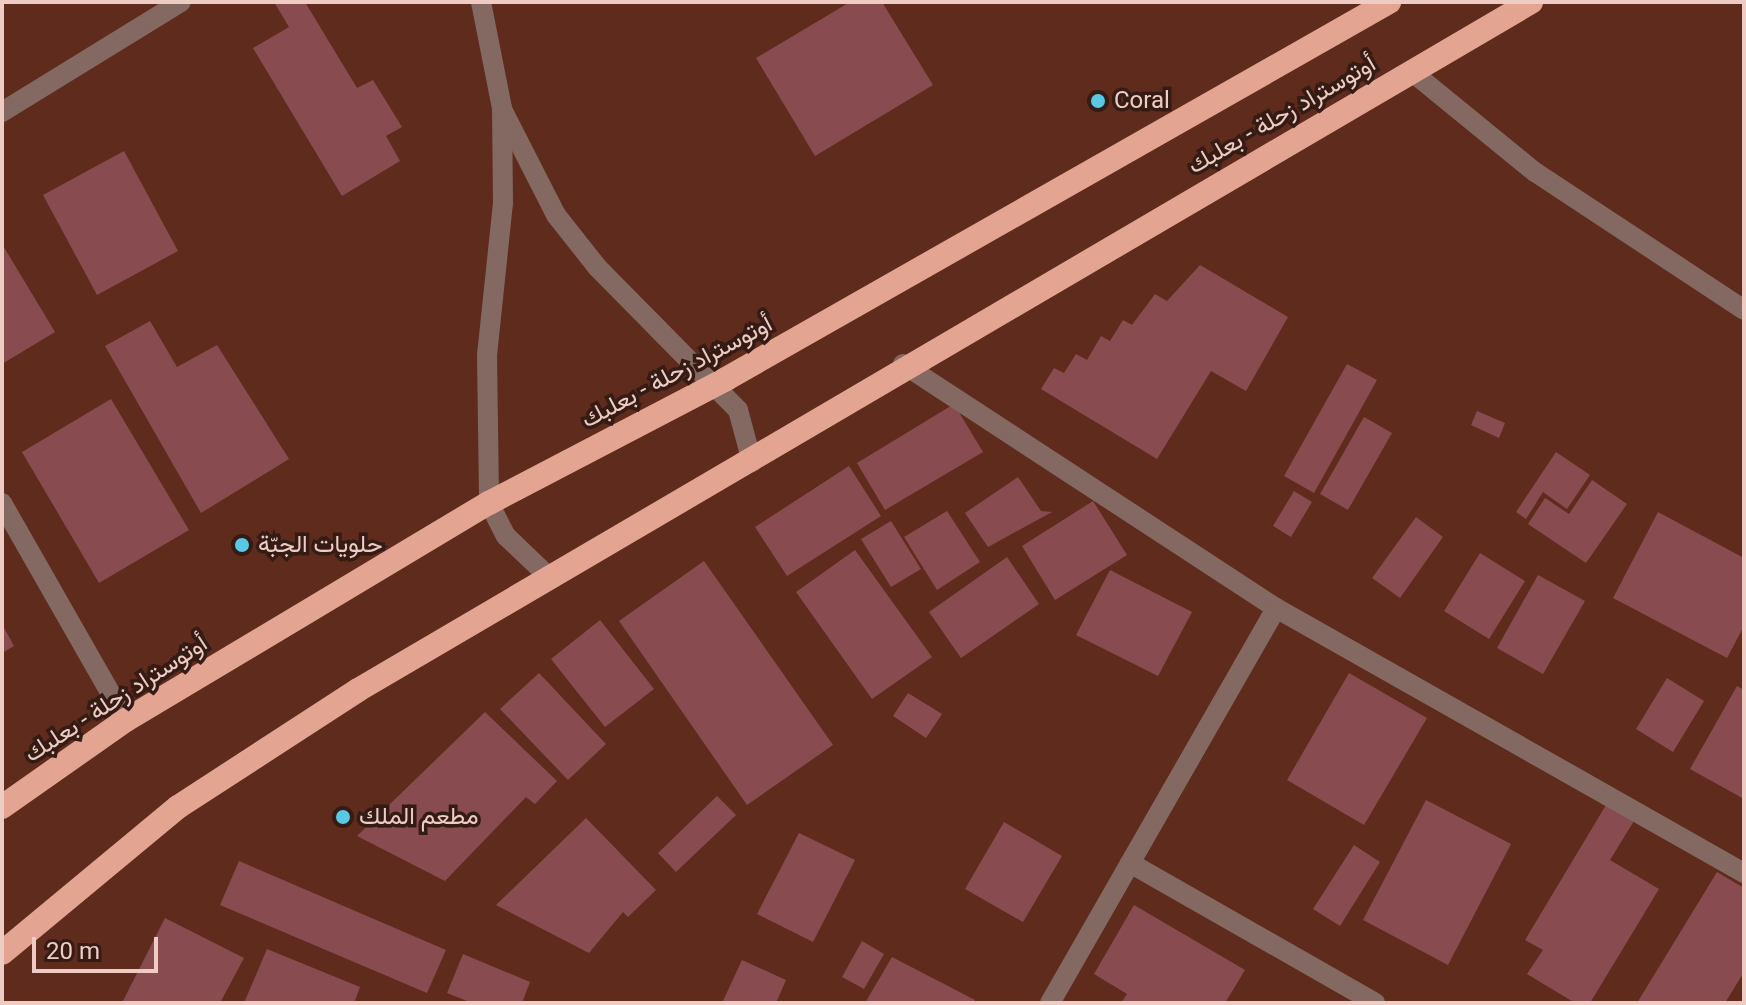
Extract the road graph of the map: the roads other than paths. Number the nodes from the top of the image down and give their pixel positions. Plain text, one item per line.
1 (181, 2) edge
2 (481, 2) edge
3 (1389, 2) edge
4 (1531, 2) edge
5 (1411, 71) junction
6 (502, 108) junction
7 (2, 112) edge
8 (1744, 310) edge
9 (903, 364) junction
10 (713, 385) junction
11 (752, 462) junction
12 (2, 503) edge
13 (489, 503) junction
14 (550, 578) junction
15 (1276, 608) junction
16 (126, 720) junction
17 (2, 807) edge
18 (1130, 863) junction
19 (1744, 873) edge
20 (2, 953) edge
21 (1050, 1003) edge
22 (1375, 1003) edge

1 - 7 street
2 - 6 street
3 - 10 highway, أوتوستراد زحلة - بعلبك
4 - 5 highway, أوتوستراد زحلة - بعلبك
5 - 8 street
5 - 9 highway, أوتوستراد زحلة - بعلبك
6 - 10 street
6 - 13 street
9 - 11 highway, أوتوستراد زحلة - بعلبك
9 - 15 street
10 - 11 street
10 - 13 highway, أوتوستراد زحلة - بعلبك
11 - 14 highway, أوتوستراد زحلة - بعلبك
12 - 16 street
13 - 14 street
13 - 16 highway, أوتوستراد زحلة - بعلبك
14 - 20 highway, أوتوستراد زحلة - بعلبك
15 - 18 street
15 - 19 street
16 - 17 highway, أوتوستراد زحلة - بعلبك
18 - 21 street
18 - 22 street

